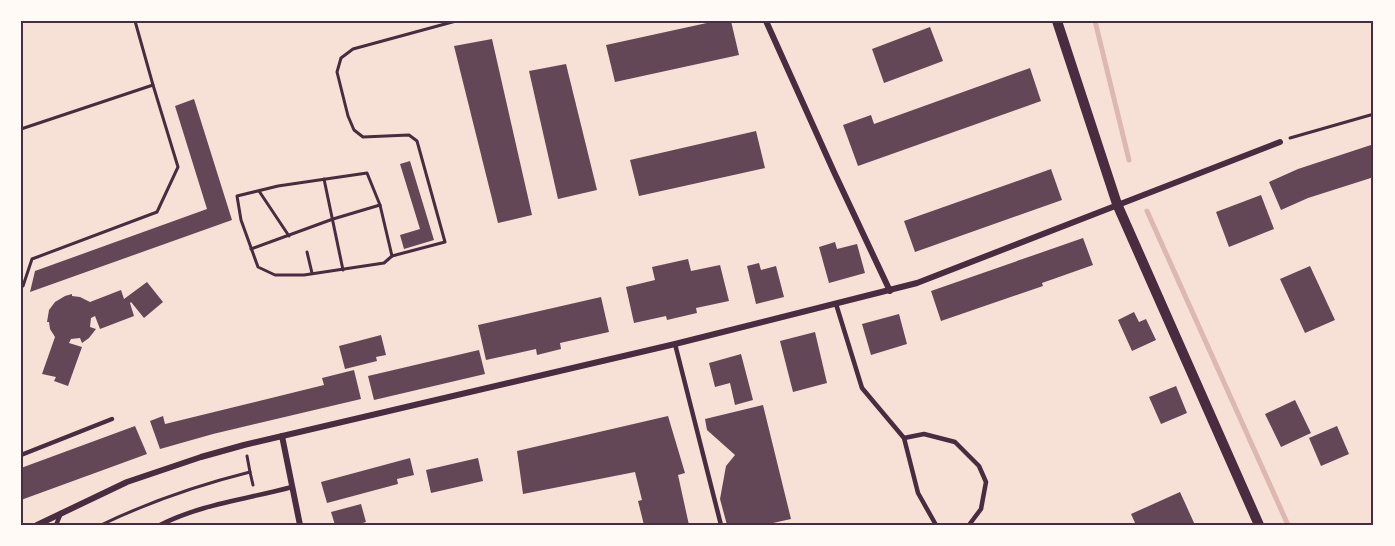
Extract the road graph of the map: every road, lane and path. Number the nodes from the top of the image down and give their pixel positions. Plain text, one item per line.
1 (135, 21) edge
2 (456, 21) edge
3 (766, 21) edge
4 (1057, 21) edge
5 (153, 85) junction
6 (1374, 114) edge
7 (21, 129) edge
8 (1280, 142) joint
9 (324, 179) junction
10 (259, 191) junction
11 (1117, 204) junction
12 (380, 205) junction
13 (333, 219) junction
14 (289, 236) junction
15 (251, 249) junction
16 (307, 252) dead end
17 (392, 256) junction
18 (343, 270) junction
19 (312, 274) junction
20 (21, 281) edge
21 (890, 291) junction
22 (836, 304) junction
23 (675, 344) junction
24 (112, 419) dead end
25 (282, 436) junction
26 (904, 438) junction
27 (21, 455) edge
28 (292, 487) junction
29 (256, 496) junction
30 (61, 513) junction
31 (37, 525) edge
32 (56, 525) edge
33 (101, 525) edge
34 (160, 525) edge
35 (300, 525) edge
36 (721, 525) edge
37 (936, 525) edge
38 (969, 525) edge
39 (1259, 525) edge

1 - 5 path
2 - 17 path
3 - 21 street
4 - 11 street
5 - 7 path
5 - 20 path
6 - 8 path
8 - 11 street
9 - 10 path
9 - 12 path
9 - 13 path
10 - 14 path
10 - 15 path
11 - 21 street
11 - 39 street
12 - 13 path
12 - 17 path
13 - 14 path
13 - 18 path
14 - 15 path
15 - 19 path
16 - 19 path
17 - 18 path
18 - 19 path
21 - 22 street
22 - 23 street
22 - 26 lane
23 - 25 street
23 - 36 lane
24 - 27 lane
25 - 28 street
25 - 30 street
26 - 37 lane
26 - 38 lane
28 - 29 lane
28 - 35 street
29 - 33 path
29 - 34 lane
30 - 31 street
30 - 32 lane

